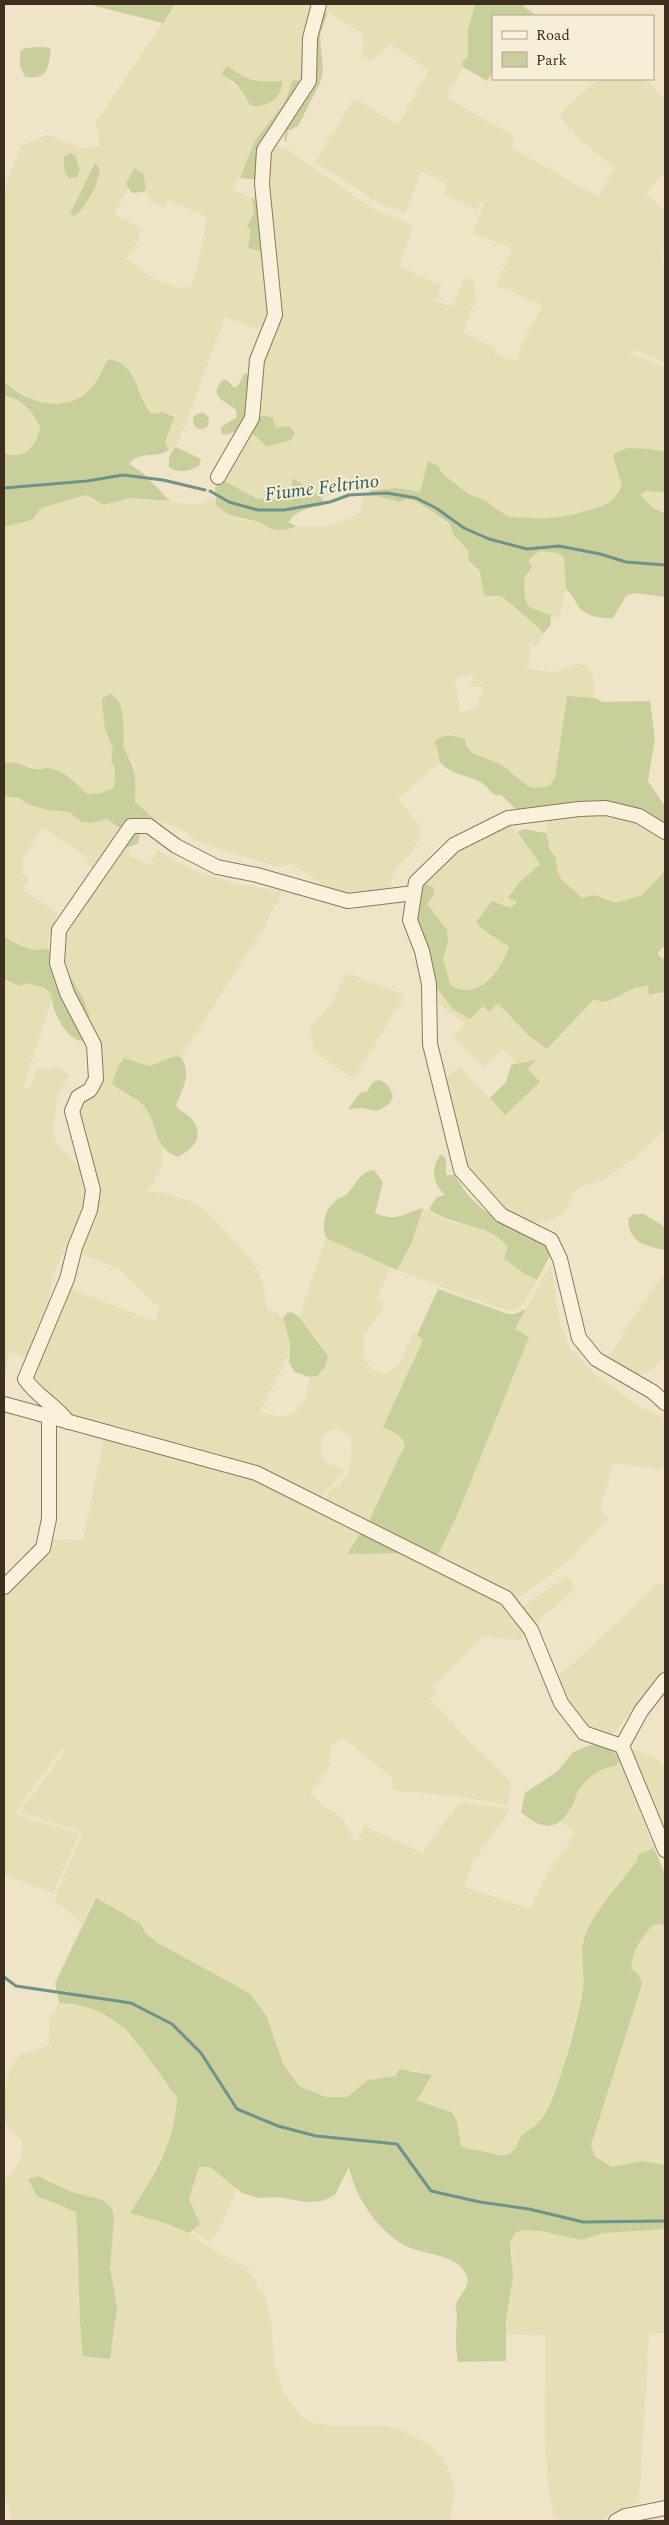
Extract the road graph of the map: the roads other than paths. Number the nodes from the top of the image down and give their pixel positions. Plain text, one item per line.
1 (319, 4) edge
2 (218, 477) dead end
3 (665, 832) edge
4 (414, 893) junction
5 (665, 1403) edge
6 (4, 1404) edge
7 (49, 1417) junction
8 (68, 1422) junction
9 (4, 1587) edge
10 (665, 1680) edge
11 (622, 1746) junction
12 (665, 1850) edge
13 (665, 2508) edge
14 (616, 2521) edge

1 - 2 street
3 - 4 street
4 - 5 street
4 - 8 street
6 - 7 street
7 - 8 street
7 - 9 street
8 - 11 street
10 - 11 street
11 - 12 street
13 - 14 street

